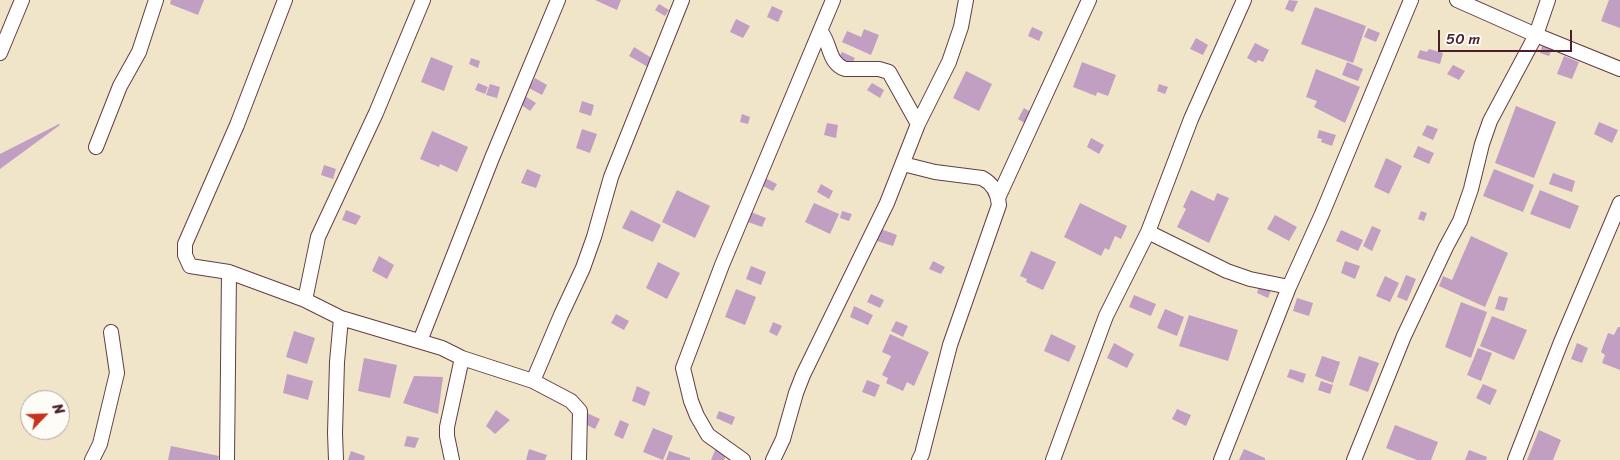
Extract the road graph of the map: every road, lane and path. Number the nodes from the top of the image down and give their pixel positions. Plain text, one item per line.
1 (22, 0) edge
2 (156, 0) edge
3 (285, 0) edge
4 (423, 0) edge
5 (558, 0) edge
6 (682, 0) edge
7 (833, 0) edge
8 (966, 0) edge
9 (1088, 0) edge
10 (1244, 0) edge
11 (1410, 0) edge
12 (1457, 0) edge
13 (1548, 0) edge
14 (821, 32) junction
15 (1536, 35) junction
16 (0, 54) edge
17 (1620, 69) edge
18 (918, 124) junction
19 (96, 147) dead end
20 (903, 164) junction
21 (998, 198) junction
22 (1620, 203) edge
23 (1148, 232) junction
24 (229, 272) junction
25 (1289, 286) junction
26 (305, 300) junction
27 (341, 318) junction
28 (111, 332) dead end
29 (420, 342) junction
30 (462, 358) junction
31 (533, 382) junction
32 (92, 460) edge
33 (227, 460) edge
34 (336, 460) edge
35 (452, 460) edge
36 (579, 460) edge
37 (743, 460) edge
38 (773, 460) edge
39 (919, 460) edge
40 (1053, 460) edge
41 (1221, 460) edge
42 (1354, 460) edge
43 (1515, 460) edge

1 - 16 street
2 - 19 street
3 - 24 street
4 - 26 street
5 - 29 street
6 - 31 street
7 - 14 street
8 - 18 street
9 - 21 street
10 - 23 street
11 - 25 street
12 - 15 street
13 - 15 street
14 - 18 street
14 - 37 street
15 - 17 street
15 - 42 street
18 - 20 street
20 - 21 street
20 - 38 street
21 - 39 street
22 - 43 street
23 - 25 street
23 - 40 street
24 - 26 street
24 - 33 street
25 - 41 street
26 - 27 street
27 - 29 street
27 - 34 street
28 - 32 street
29 - 30 street
30 - 31 street
30 - 35 street
31 - 36 street

